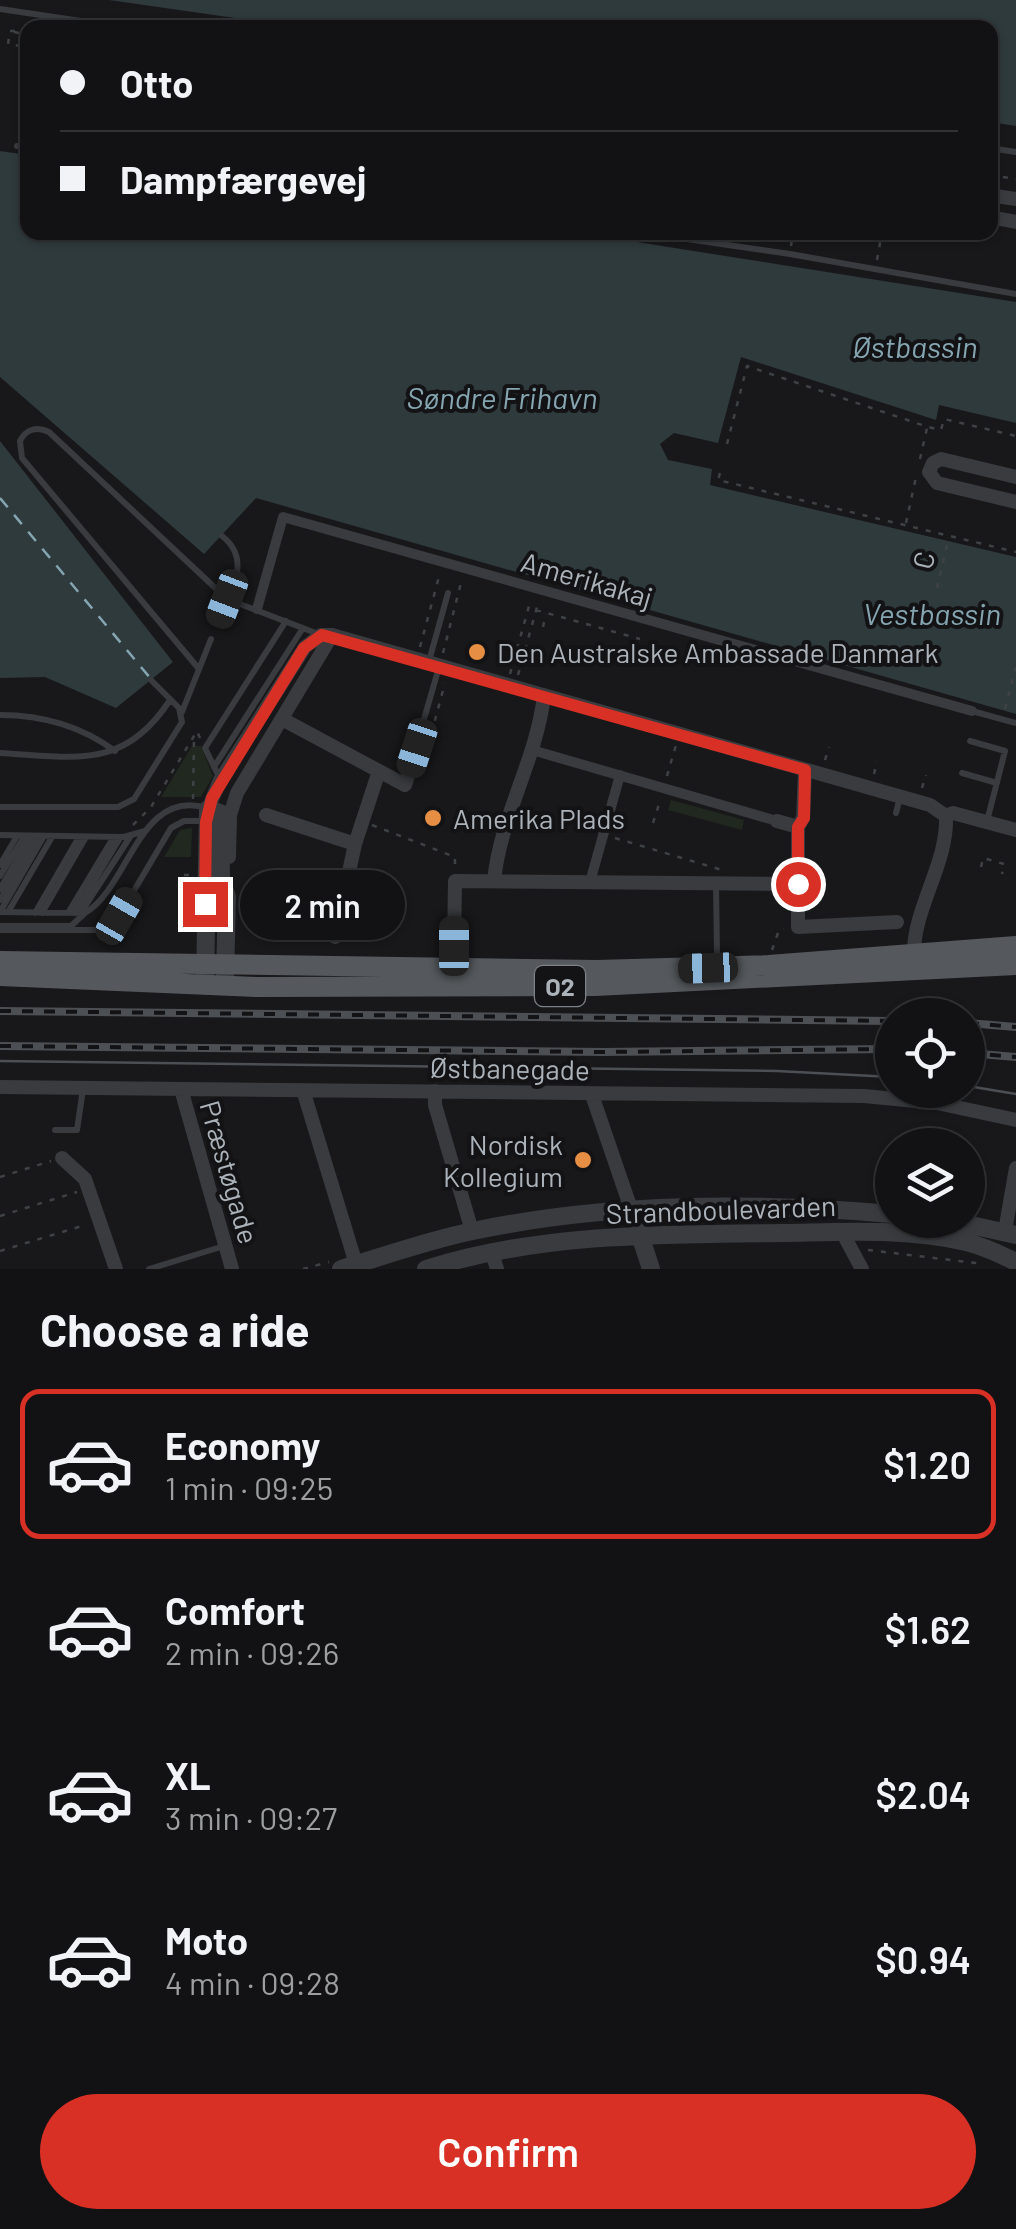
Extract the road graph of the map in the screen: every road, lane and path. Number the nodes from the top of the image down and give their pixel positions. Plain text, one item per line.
1 (0, 10) edge
2 (71, 20) edge
3 (0, 29) edge
4 (10, 30) junction
5 (20, 32) edge
6 (20, 45) edge
7 (20, 127) edge
8 (17, 146) joint
9 (20, 146) edge
10 (693, 240) edge
11 (792, 240) edge
12 (880, 240) edge
13 (790, 254) junction
14 (875, 268) junction
15 (1016, 294) edge
16 (1016, 436) edge
17 (727, 444) dead end
18 (720, 473) dead end
19 (1016, 477) edge
20 (914, 490) dead end
21 (1016, 502) edge
22 (905, 526) junction
23 (222, 536) dead end
24 (948, 541) dead end
25 (1016, 552) edge
26 (444, 562) junction
27 (466, 568) junction
28 (938, 588) dead end
29 (542, 590) junction
30 (448, 593) dead end
31 (227, 599) junction
32 (530, 603) dead end
33 (258, 609) junction
34 (536, 610) junction
35 (546, 613) junction
36 (598, 618) dead end
37 (618, 620) dead end
38 (286, 621) junction
39 (218, 623) dead end
40 (595, 626) junction
41 (643, 626) dead end
42 (303, 628) junction
43 (542, 628) dead end
44 (615, 632) junction
45 (327, 635) junction
46 (640, 638) junction
47 (212, 640) dead end
48 (638, 644) dead end
49 (428, 662) junction
50 (1016, 666) edge
51 (199, 669) junction
52 (152, 680) dead end
53 (511, 686) junction
54 (444, 689) dead end
55 (544, 695) junction
56 (170, 700) junction
57 (972, 710) joint
58 (1004, 711) dead end
59 (0, 715) edge
60 (180, 716) junction
61 (282, 718) junction
62 (1016, 723) edge
63 (194, 735) junction
64 (970, 741) dead end
65 (418, 744) junction
66 (829, 747) dead end
67 (205, 748) junction
68 (532, 750) junction
69 (116, 751) junction
70 (0, 753) edge
71 (877, 761) dead end
72 (805, 770) junction
73 (379, 771) junction
74 (217, 773) junction
75 (962, 773) dead end
76 (822, 774) junction
77 (620, 775) junction
78 (926, 775) dead end
79 (997, 783) junction
80 (870, 788) junction
81 (900, 796) junction
82 (918, 802) junction
83 (0, 807) edge
84 (896, 814) dead end
85 (266, 815) dead end
86 (211, 816) junction
87 (946, 816) junction
88 (778, 821) joint
89 (362, 822) junction
90 (987, 822) junction
91 (133, 826) dead end
92 (798, 827) junction
93 (1016, 830) edge
94 (146, 831) junction
95 (0, 835) edge
96 (603, 835) junction
97 (35, 836) junction
98 (130, 836) junction
99 (83, 837) junction
100 (117, 837) junction
101 (355, 844) junction
102 (455, 857) dead end
103 (0, 865) edge
104 (980, 867) dead end
105 (736, 874) dead end
106 (1002, 874) dead end
107 (0, 876) edge
108 (494, 881) junction
109 (590, 882) junction
110 (716, 884) junction
111 (798, 884) junction
112 (0, 889) edge
113 (0, 900) edge
114 (4, 912) edge
115 (38, 913) junction
116 (77, 914) junction
117 (896, 922) dead end
118 (0, 928) edge
119 (335, 937) dead end
120 (454, 946) dead end
121 (1016, 946) edge
122 (717, 953) dead end
123 (0, 961) edge
124 (914, 962) junction
125 (1016, 964) edge
126 (0, 976) edge
127 (215, 976) junction
128 (0, 1087) edge
129 (83, 1088) junction
130 (181, 1089) junction
131 (303, 1090) junction
132 (435, 1091) junction
133 (592, 1095) junction
134 (1016, 1120) edge
135 (55, 1130) dead end
136 (62, 1158) joint
137 (1016, 1168) edge
138 (0, 1176) edge
139 (88, 1188) junction
140 (630, 1208) junction
141 (875, 1213) edge
142 (0, 1216) edge
143 (99, 1220) junction
144 (985, 1228) edge
145 (472, 1231) junction
146 (1010, 1233) edge
147 (851, 1237) junction
148 (642, 1238) junction
149 (225, 1246) junction
150 (0, 1251) edge
151 (495, 1261) edge
152 (1016, 1262) edge
153 (988, 1264) dead end
154 (349, 1267) edge
155 (116, 1269) edge
156 (149, 1269) edge
157 (232, 1269) edge
158 (426, 1269) edge
159 (651, 1269) edge
160 (862, 1269) edge

1 - 2 lane
3 - 4 path
4 - 5 path
4 - 6 path
7 - 8 path
8 - 9 lane
10 - 13 lane
11 - 13 path
12 - 14 path
13 - 14 lane
14 - 15 lane
16 - 17 path
18 - 22 path
19 - 21 street
20 - 22 path
22 - 25 path
23 - 31 lane
24 - 28 path, C
26 - 27 street, Amerikakaj
26 - 33 street, Amerikakaj
26 - 49 path
27 - 29 street, Amerikakaj
27 - 49 path
29 - 34 path
29 - 57 street, Amerikakaj
30 - 49 lane
31 - 33 lane
31 - 39 lane
31 - 51 lane
32 - 53 path
33 - 38 lane
34 - 35 path
34 - 53 path
35 - 40 path
35 - 43 path
36 - 40 path
37 - 44 path
38 - 42 lane
38 - 67 lane
40 - 44 path
41 - 46 path
42 - 45 lane
42 - 74 lane
44 - 46 path
45 - 49 street
45 - 61 street
45 - 74 street
46 - 48 path
47 - 51 lane
49 - 53 street
49 - 65 lane
50 - 58 path
51 - 60 lane
52 - 56 lane
53 - 55 street
54 - 65 path
55 - 68 street
55 - 72 street
56 - 60 lane
56 - 69 lane
57 - 62 lane
59 - 69 lane
60 - 83 lane
61 - 73 street
61 - 86 street
63 - 67 path
63 - 86 path
63 - 91 path
64 - 79 lane
65 - 73 street
66 - 76 path
67 - 74 lane
68 - 77 street
68 - 108 street
69 - 70 lane
71 - 80 path
72 - 76 street
72 - 92 street
73 - 89 street
74 - 86 street
75 - 79 lane
76 - 80 street
77 - 88 street
77 - 96 street
78 - 82 path
79 - 90 lane
80 - 81 street
81 - 82 street
81 - 84 lane
82 - 87 street
85 - 101 street
86 - 94 lane
86 - 118 lane
86 - 127 street
86 - 127 street
87 - 90 street
87 - 124 street
88 - 92 street
89 - 101 street
89 - 102 path
90 - 93 street
92 - 111 street
94 - 98 lane
94 - 116 lane
95 - 97 lane
96 - 105 path
96 - 109 street
97 - 99 lane
97 - 103 lane
97 - 107 lane
97 - 112 lane
97 - 113 lane
97 - 114 lane
98 - 100 lane
98 - 116 lane
99 - 100 lane
99 - 115 lane
100 - 116 lane
101 - 119 street
104 - 106 path
108 - 109 street
108 - 120 street
109 - 110 street
110 - 111 street
110 - 122 lane
111 - 117 street
114 - 115 lane
115 - 116 lane
116 - 118 lane
121 - 124 main road, O2
123 - 127 main road, O2
124 - 125 main road, O2
124 - 127 main road, O2
126 - 127 main road, O2
128 - 129 street, Østbanegade
129 - 130 street, Østbanegade
129 - 135 lane
130 - 131 street, Østbanegade
130 - 149 street, Præstøgade
131 - 132 street, Østbanegade
131 - 154 street
132 - 133 street, Østbanegade
132 - 145 street
133 - 134 street, Østbanegade
133 - 140 street
136 - 138 path
136 - 139 street
137 - 146 street
139 - 142 path
139 - 143 street
140 - 141 street, Strandboulevarden
140 - 145 street, Strandboulevarden
140 - 148 street
143 - 150 path
143 - 155 street
144 - 146 street
145 - 154 street, Strandboulevarden
147 - 148 street, Strandboulevarden
147 - 152 street, Strandboulevarden
147 - 153 path
147 - 160 street
148 - 151 street, Strandboulevarden
148 - 159 street
149 - 156 lane
149 - 157 street, Præstøgade
151 - 158 street, Strandboulevarden

